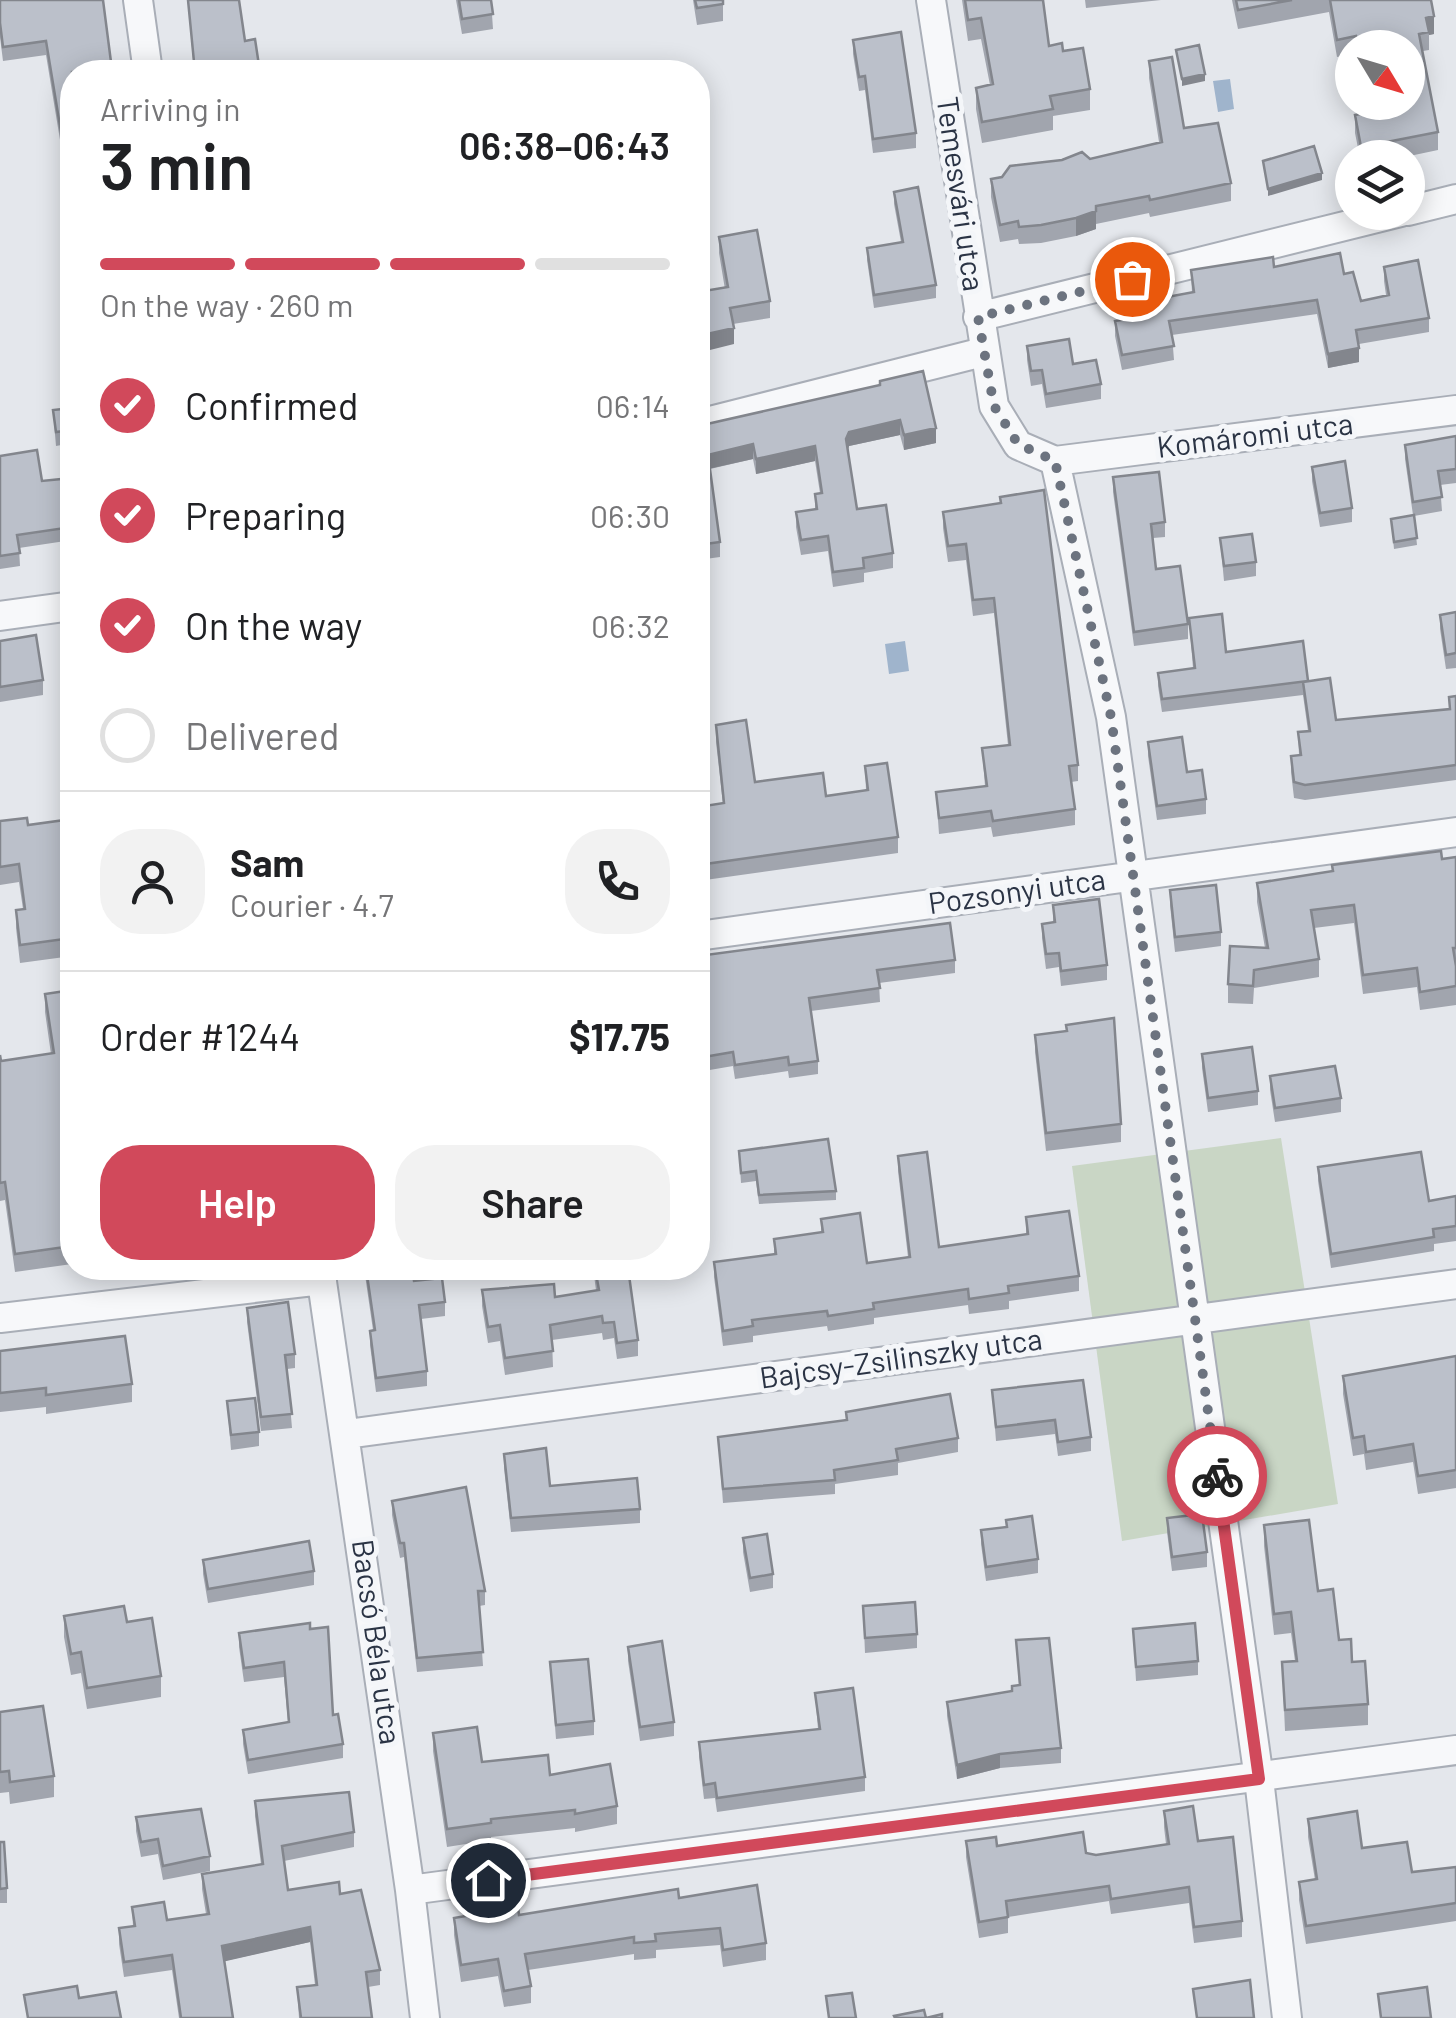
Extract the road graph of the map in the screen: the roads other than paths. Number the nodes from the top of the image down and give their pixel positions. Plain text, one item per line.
1 (138, 0) edge
2 (931, 0) edge
3 (146, 60) edge
4 (1456, 199) edge
5 (1425, 207) edge
6 (1335, 229) edge
7 (978, 317) junction
8 (982, 352) junction
9 (1456, 410) edge
10 (710, 421) edge
11 (1055, 461) junction
12 (60, 608) edge
13 (0, 616) edge
14 (1456, 832) edge
15 (1133, 876) junction
16 (710, 934) edge
17 (277, 1280) edge
18 (322, 1280) edge
19 (1456, 1284) edge
20 (0, 1318) edge
21 (1195, 1319) junction
22 (346, 1434) junction
23 (1456, 1750) edge
24 (1259, 1779) junction
25 (410, 1890) junction
26 (424, 2018) edge
27 (1287, 2018) edge

1 - 3 street
2 - 7 street, Temesvári utca
4 - 5 street
6 - 7 street
7 - 8 street, Temesvári utca
8 - 10 street
8 - 11 street, Temesvári utca
9 - 11 street, Komáromi utca
11 - 15 street
12 - 13 street
14 - 15 street, Pozsonyi utca
15 - 16 street, Pozsonyi utca
15 - 21 street
17 - 20 street
18 - 22 street, Bacsó Béla utca
19 - 21 street, Bajcsy-Zsilinszky utca
21 - 22 street, Bajcsy-Zsilinszky utca
21 - 24 street
22 - 25 street, Bacsó Béla utca
23 - 24 street
24 - 25 street
24 - 27 street
25 - 26 street, Bacsó Béla utca

